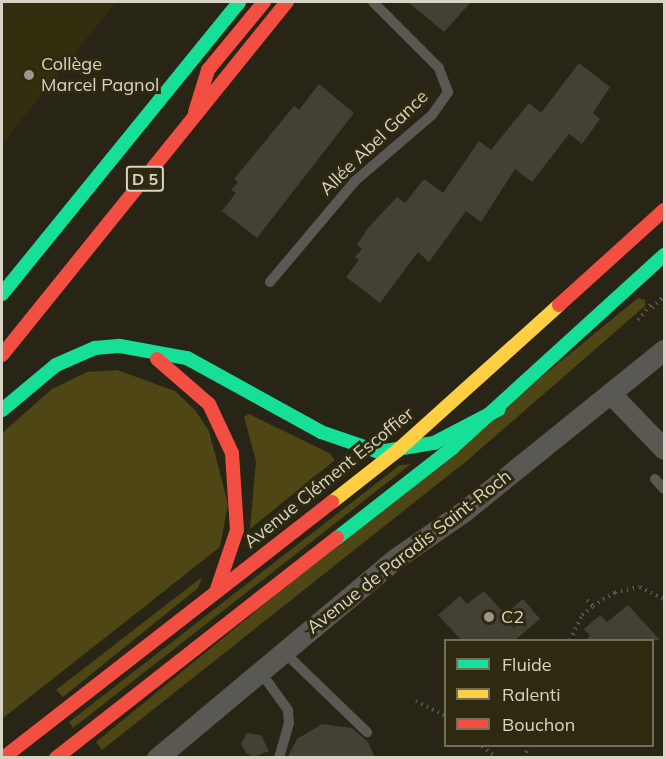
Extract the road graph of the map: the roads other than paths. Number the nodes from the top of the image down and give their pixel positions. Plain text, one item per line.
1 (239, 2) edge
2 (264, 2) edge
3 (287, 2) edge
4 (373, 2) edge
5 (192, 121) junction
6 (664, 210) edge
7 (664, 255) edge
8 (270, 282) dead end
9 (2, 294) edge
10 (143, 349) junction
11 (664, 350) edge
12 (2, 355) edge
13 (611, 394) junction
14 (498, 409) junction
15 (2, 410) edge
16 (664, 449) edge
17 (397, 451) junction
18 (656, 479) dead end
19 (664, 489) edge
20 (216, 592) junction
21 (282, 651) junction
22 (259, 670) junction
23 (367, 732) dead end
24 (3, 758) edge
25 (56, 758) edge
26 (157, 758) edge
27 (279, 758) edge

1 - 9 main road, D 5
2 - 5 main road
3 - 5 main road, D 5
4 - 8 lane, Allée Abel Gance
5 - 12 main road, D 5
6 - 17 main road, Avenue Clément Escoffier
7 - 14 main road
10 - 15 main road
10 - 17 main road
10 - 20 main road
11 - 13 street, Avenue de Paradis Saint-Roch
13 - 16 street
13 - 21 street, Avenue de Paradis Saint-Roch
14 - 17 main road
14 - 25 main road
17 - 20 main road, Avenue Clément Escoffier
18 - 19 lane
20 - 24 main road, Avenue Clément Escoffier
21 - 22 street, Avenue de Paradis Saint-Roch
21 - 23 lane
22 - 26 street, Avenue de Paradis Saint-Roch
22 - 27 lane

